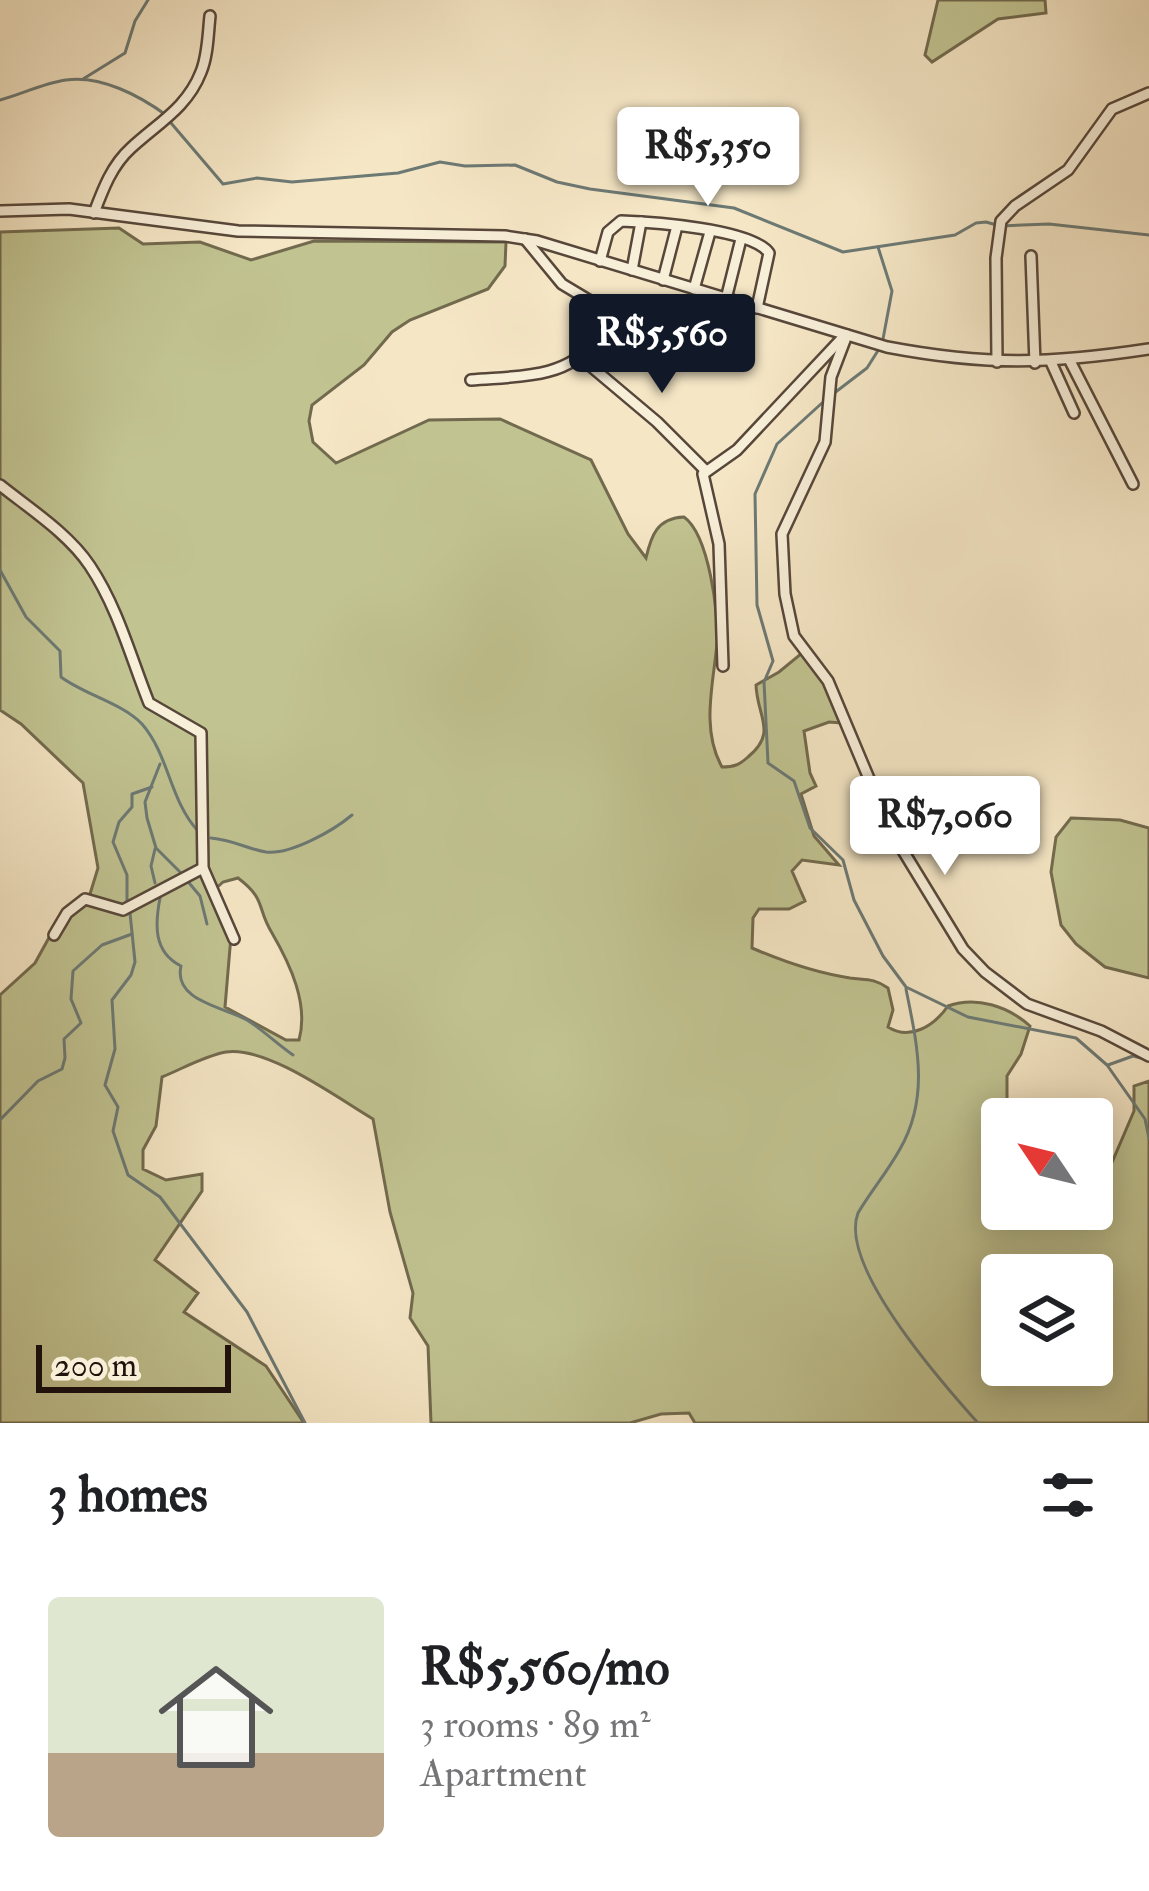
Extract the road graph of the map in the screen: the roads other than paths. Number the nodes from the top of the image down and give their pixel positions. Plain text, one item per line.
1 (210, 16) dead end
2 (1149, 94) edge
3 (0, 211) edge
4 (94, 213) junction
5 (641, 222) junction
6 (677, 226) junction
7 (710, 232) junction
8 (525, 239) junction
9 (741, 239) junction
10 (1030, 256) dead end
11 (600, 261) junction
12 (632, 270) junction
13 (664, 280) junction
14 (694, 289) junction
15 (726, 299) junction
16 (758, 308) junction
17 (846, 335) junction
18 (1149, 349) edge
19 (581, 358) junction
20 (1070, 361) junction
21 (997, 362) junction
22 (1051, 362) junction
23 (1035, 363) junction
24 (471, 380) dead end
25 (1074, 413) dead end
26 (705, 470) junction
27 (1133, 484) dead end
28 (0, 485) edge
29 (723, 666) dead end
30 (202, 868) junction
31 (54, 934) dead end
32 (234, 940) dead end
33 (1149, 1057) edge

1 - 4 street
2 - 21 street
3 - 4 street
4 - 8 street
5 - 6 street
5 - 11 street
5 - 12 street
6 - 7 street
6 - 13 street
7 - 9 street
7 - 14 street
8 - 11 street
8 - 19 street
9 - 15 street
9 - 16 street
10 - 23 street
11 - 12 street
12 - 13 street
13 - 14 street
14 - 15 street
15 - 16 street
16 - 17 street
17 - 21 street
17 - 26 street
17 - 33 street
18 - 20 street
19 - 24 street
19 - 26 street
20 - 22 street
20 - 27 street
21 - 23 street
22 - 23 street
22 - 25 street
26 - 29 street
28 - 30 street
30 - 31 street
30 - 32 street

